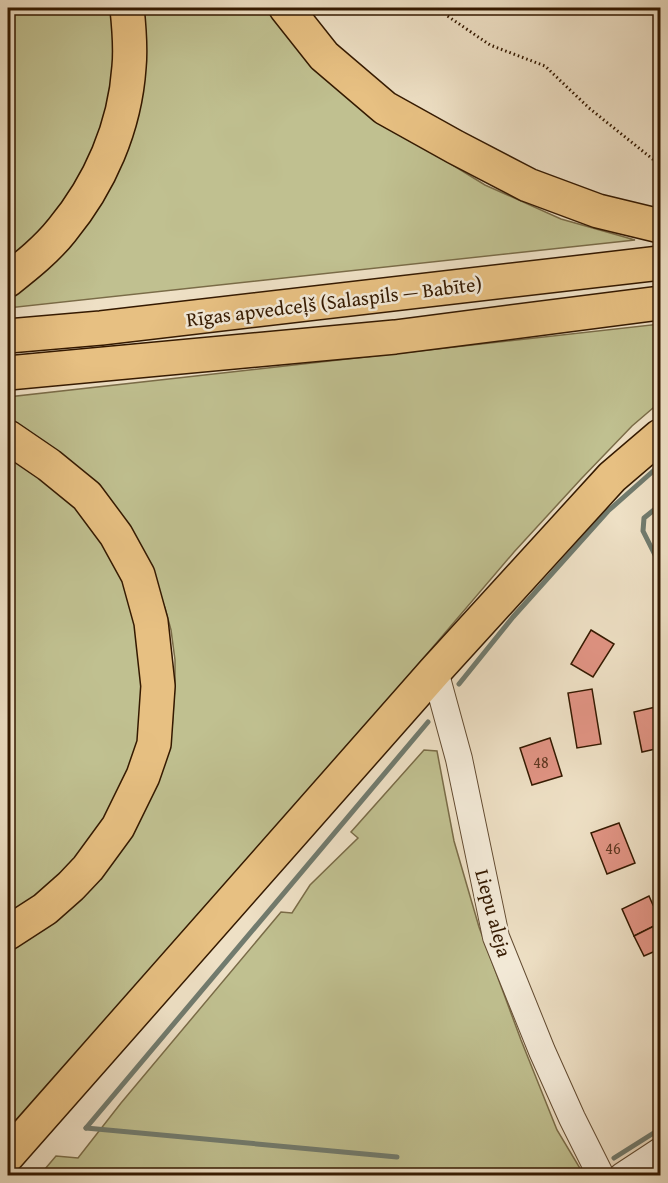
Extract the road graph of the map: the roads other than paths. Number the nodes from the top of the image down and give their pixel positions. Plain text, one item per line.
1 (127, 8) edge
2 (286, 8) edge
3 (660, 226) edge
4 (660, 263) edge
5 (8, 280) edge
6 (660, 303) edge
7 (8, 336) edge
8 (8, 373) edge
9 (660, 436) edge
10 (8, 437) edge
11 (435, 671) junction
12 (8, 933) edge
13 (660, 1151) edge
14 (8, 1155) edge
15 (601, 1176) edge
16 (621, 1176) edge

1 - 5 highway
2 - 3 highway
4 - 7 highway, Rīgas apvedceļš (Salaspils — Babīte)
6 - 8 highway, Rīgas apvedceļš (Salaspils — Babīte)
9 - 11 highway
10 - 12 highway
11 - 14 highway
11 - 15 street, Liepu aleja
13 - 16 street

